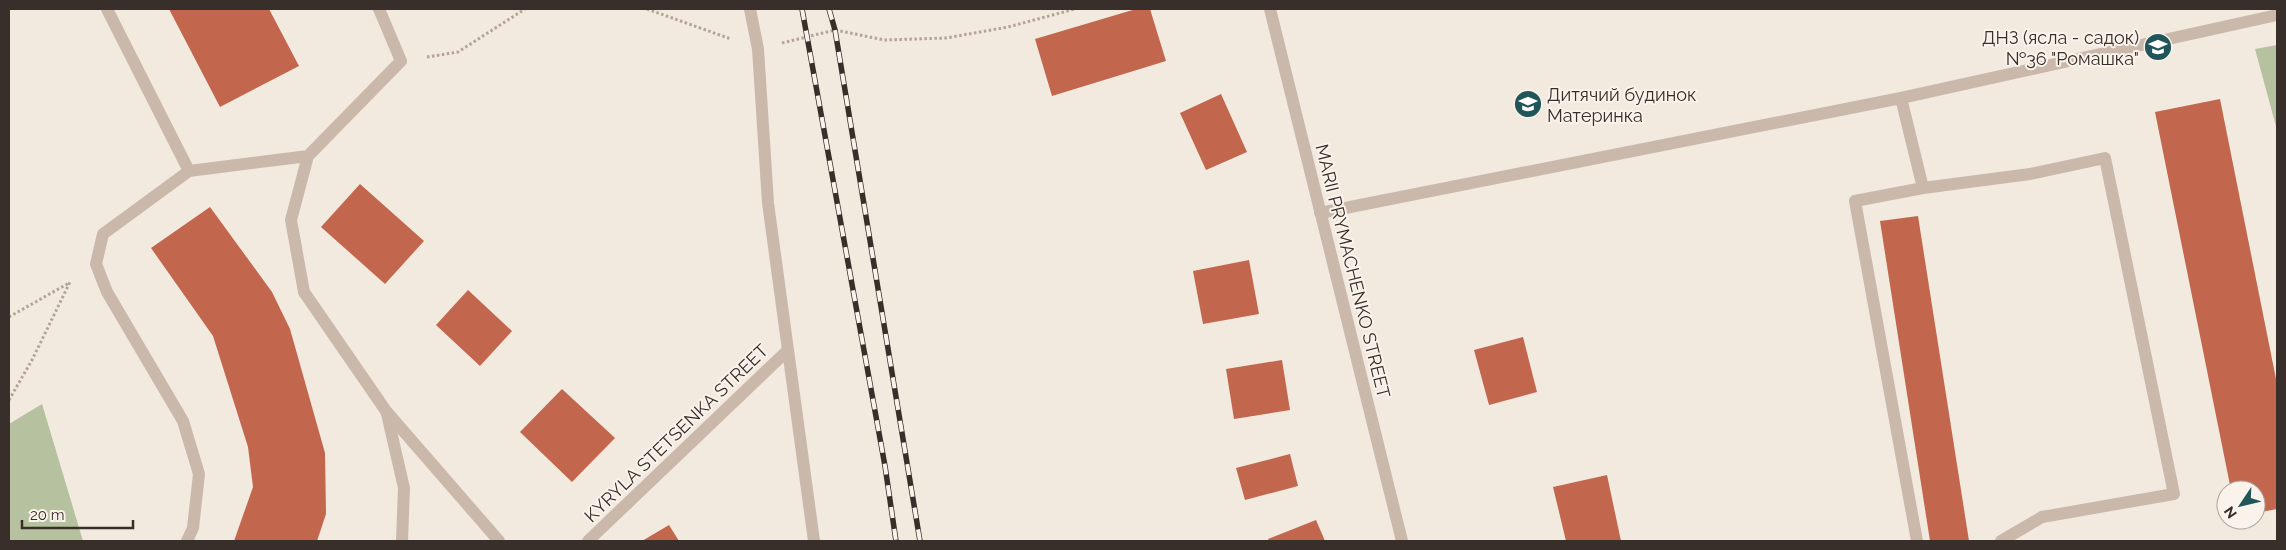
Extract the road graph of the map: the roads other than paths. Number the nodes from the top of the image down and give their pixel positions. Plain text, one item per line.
1 (107, 9) edge
2 (379, 9) edge
3 (750, 9) edge
4 (1270, 9) edge
5 (2277, 15) edge
6 (1901, 98) junction
7 (308, 156) junction
8 (189, 171) junction
9 (1922, 188) junction
10 (1320, 213) junction
11 (788, 350) junction
12 (386, 411) junction
13 (187, 541) edge
14 (402, 541) edge
15 (499, 541) edge
16 (588, 541) edge
17 (814, 541) edge
18 (1402, 541) edge
19 (1917, 541) edge
20 (2001, 541) edge

1 - 8 street
2 - 7 street
3 - 11 street
4 - 10 street, MARII PRYMACHENKO STREET
5 - 6 street
6 - 9 street
6 - 10 street
7 - 8 street
7 - 12 street
8 - 13 street
9 - 19 street
9 - 20 street
10 - 18 street, MARII PRYMACHENKO STREET
11 - 16 street, KYRYLA STETSENKA STREET
11 - 17 street
12 - 14 street
12 - 15 street

